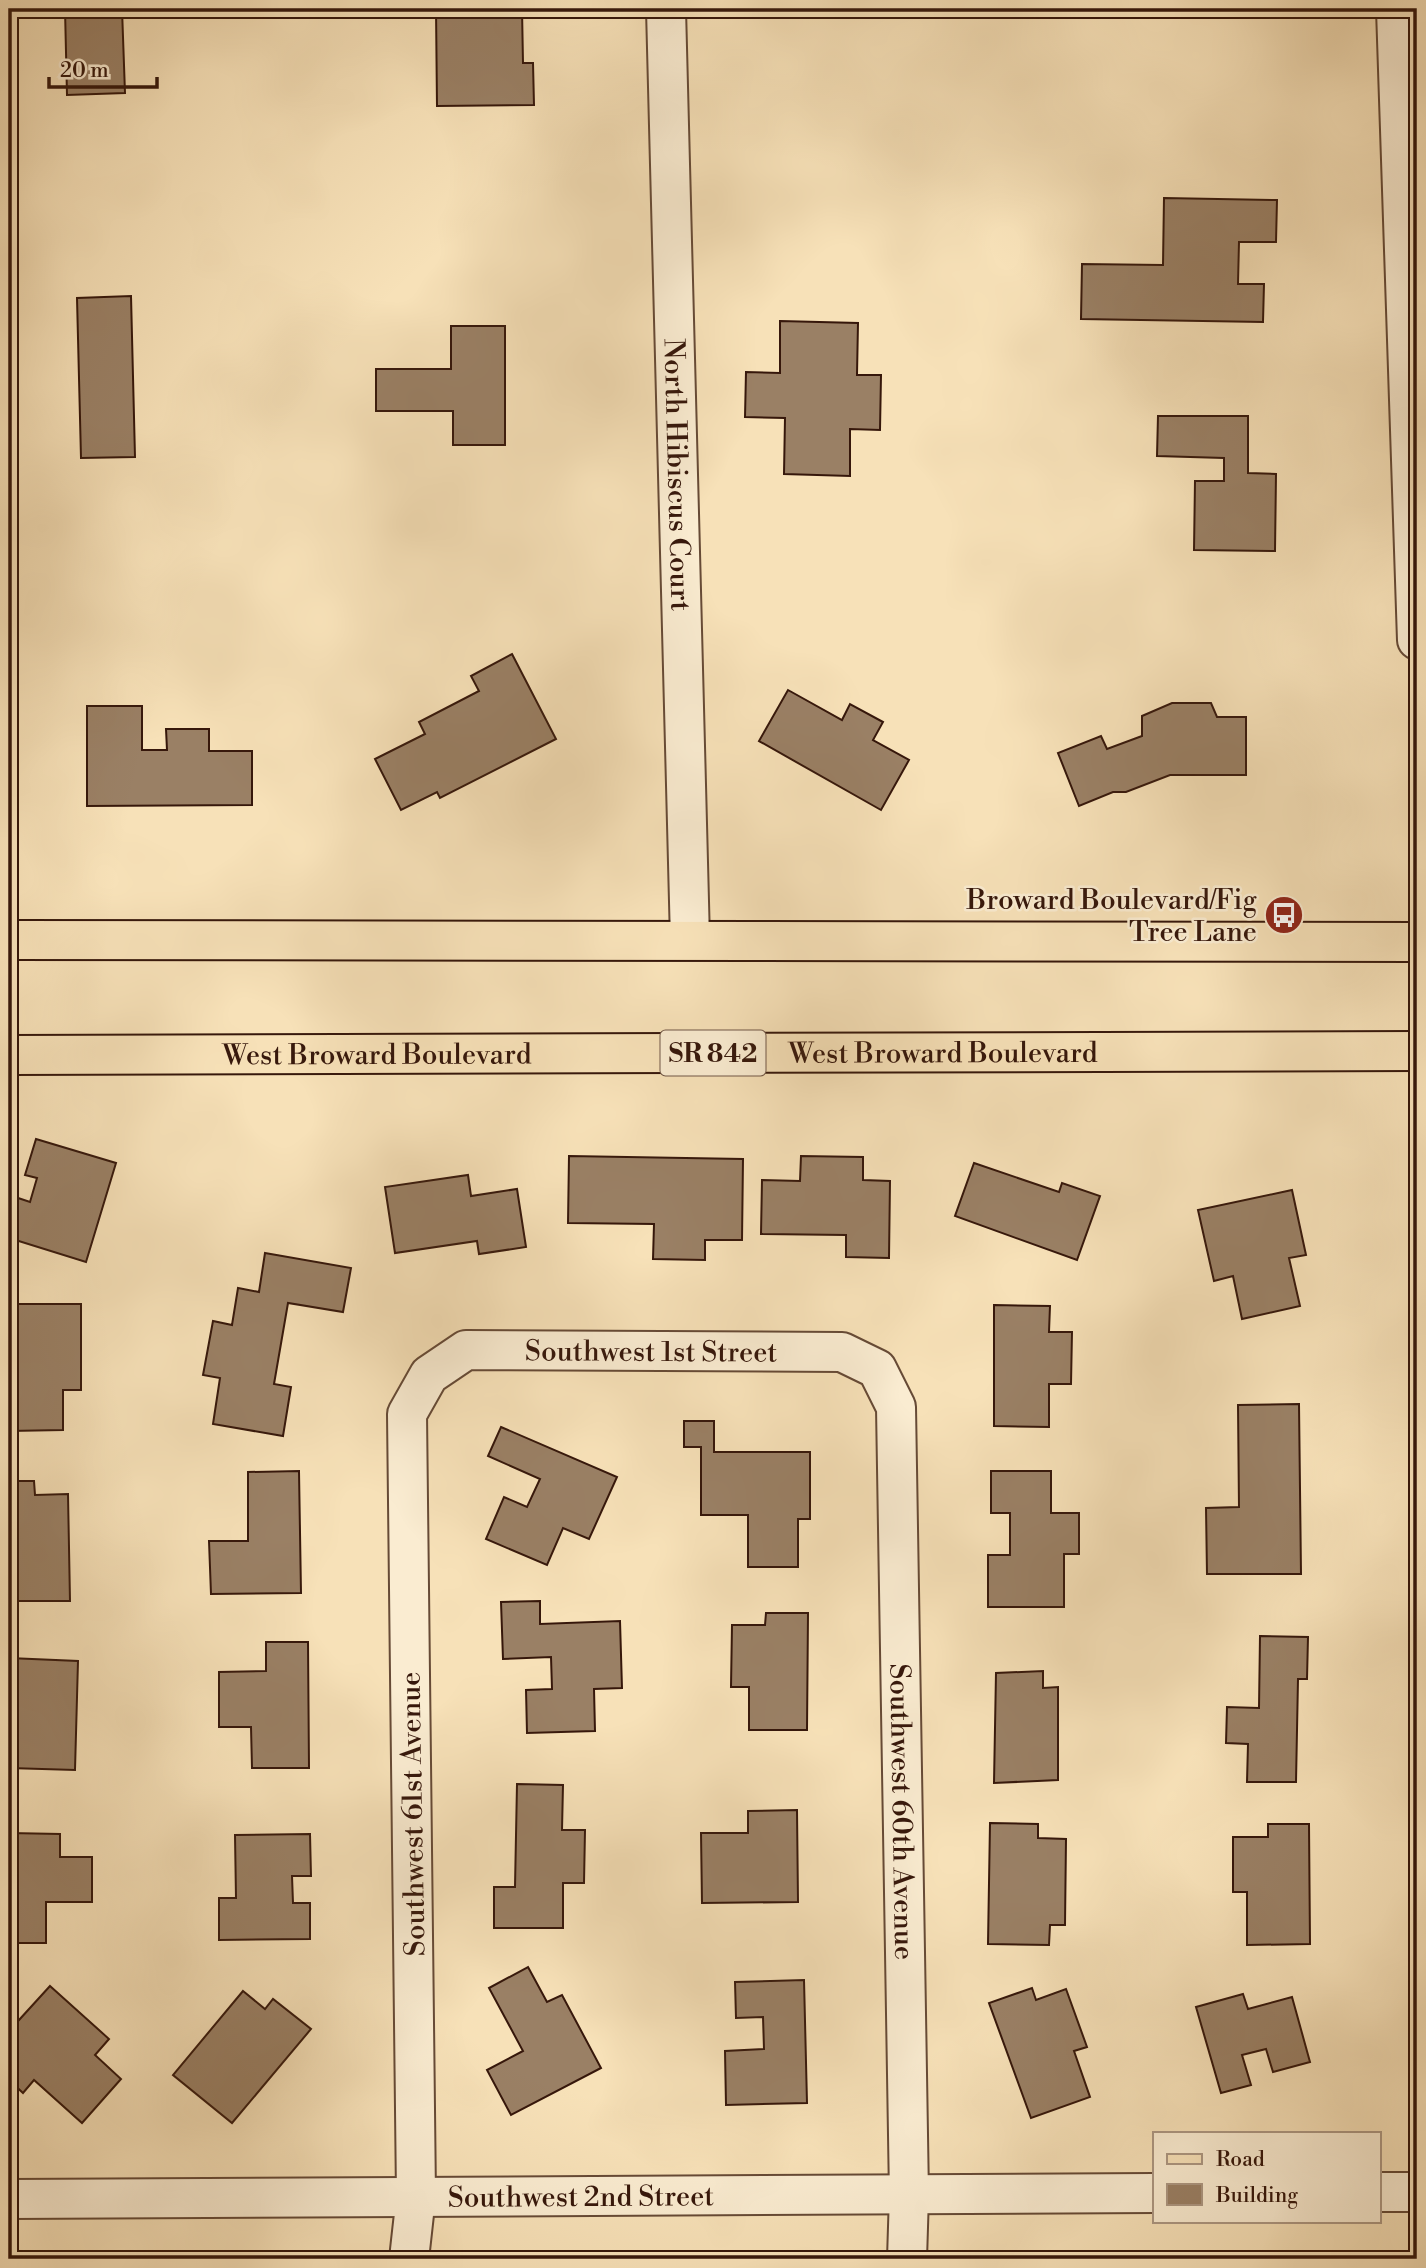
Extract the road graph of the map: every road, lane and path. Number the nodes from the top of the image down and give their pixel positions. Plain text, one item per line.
1 (666, 9) edge
2 (1396, 9) edge
3 (1417, 640) edge
4 (9, 940) edge
5 (690, 940) junction
6 (1417, 942) edge
7 (1417, 1051) edge
8 (9, 1055) edge
9 (877, 1368) joint
10 (429, 1375) joint
11 (1380, 2192) edge
12 (1417, 2192) edge
13 (1153, 2193) edge
14 (909, 2195) junction
15 (416, 2196) junction
16 (9, 2199) edge
17 (410, 2259) edge
18 (907, 2259) edge

1 - 5 street, North Hibiscus Court
2 - 3 street
4 - 5 main road
5 - 6 main road
7 - 8 main road, West Broward Boulevard / SR 842
9 - 10 street, Southwest 1st Street
9 - 14 street, Southwest 60th Avenue
10 - 15 street, Southwest 61st Avenue
11 - 12 street
13 - 14 street, Southwest 2nd Street
14 - 15 street, Southwest 2nd Street
14 - 18 street, Southwest 60th Avenue
15 - 16 street, Southwest 2nd Street
15 - 17 street, Southwest 61st Avenue

